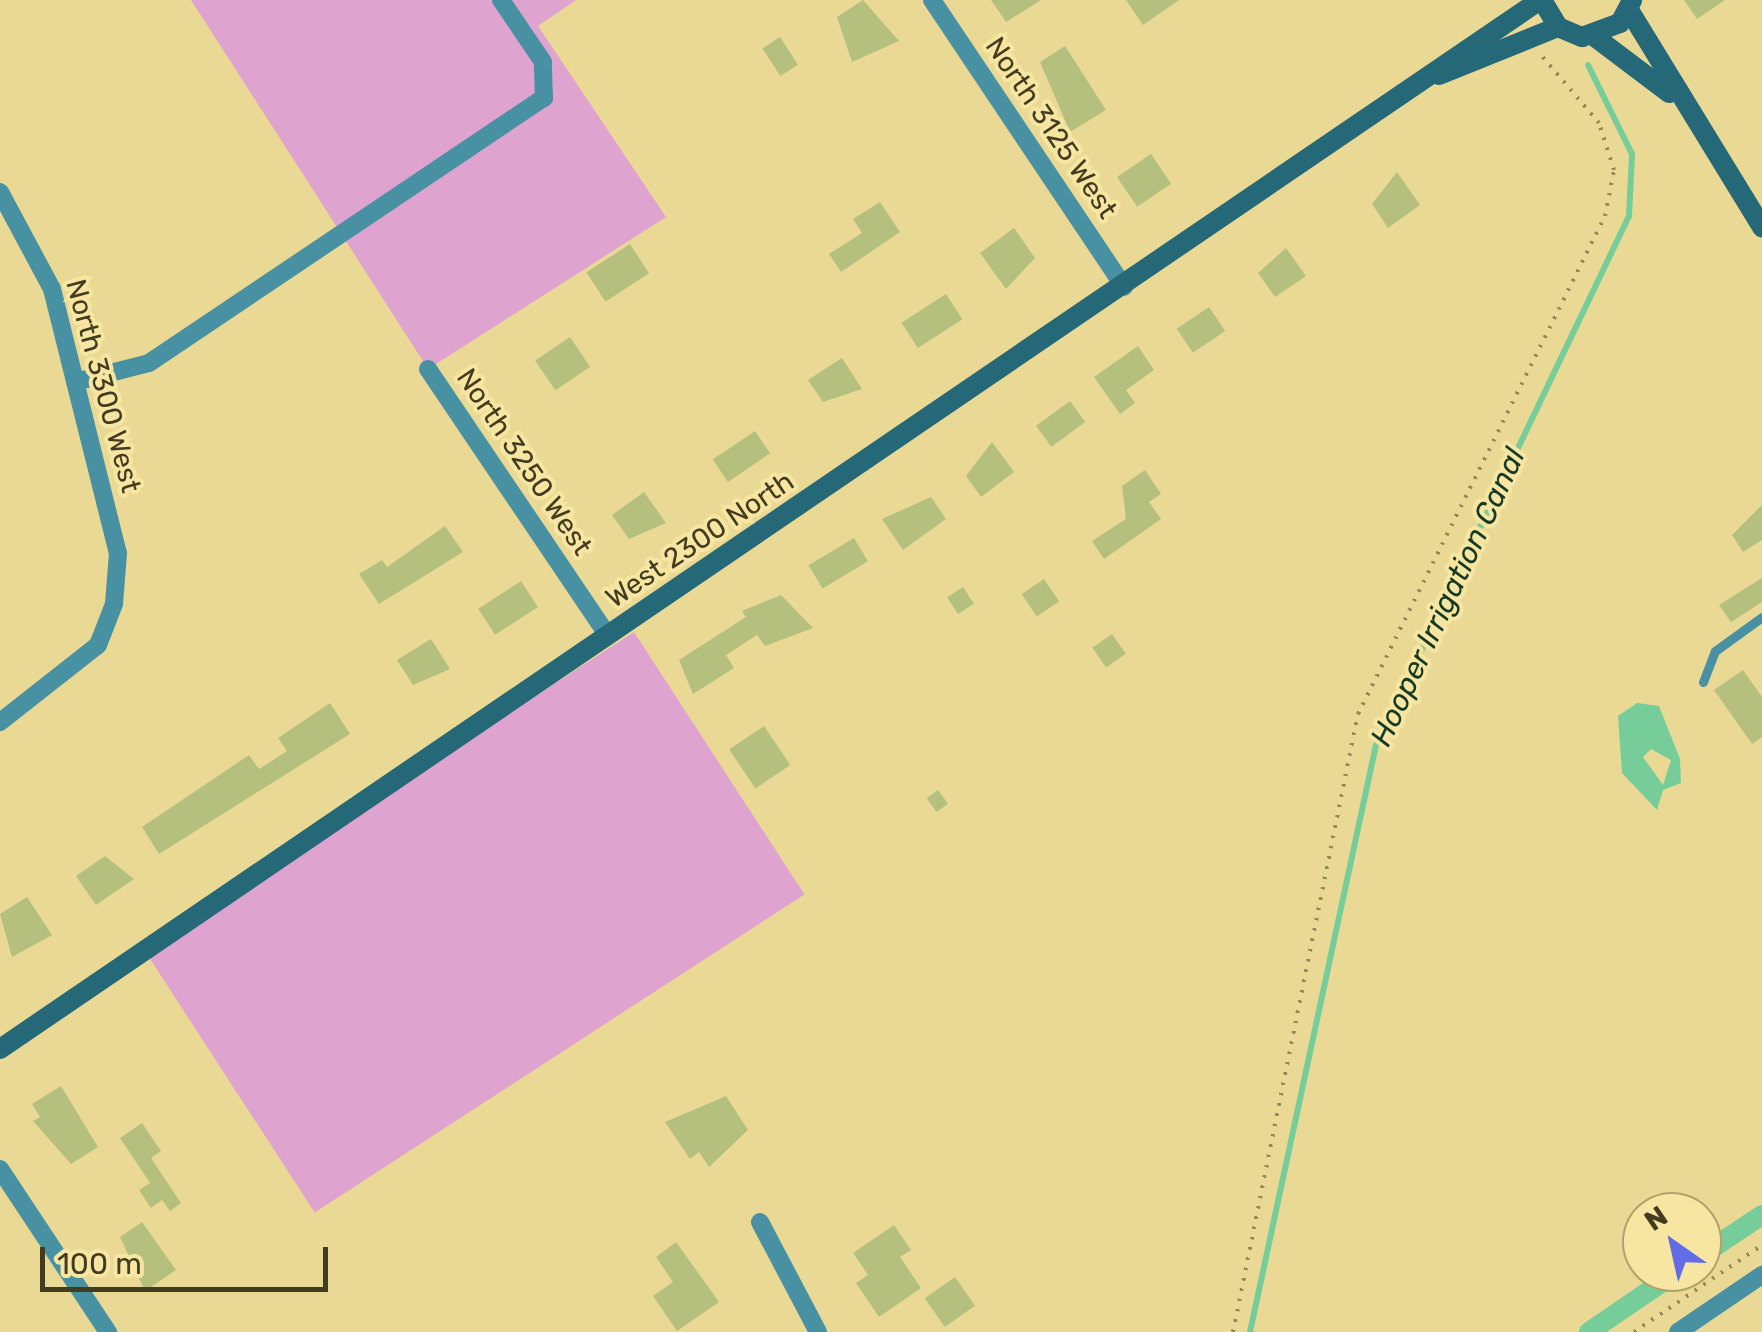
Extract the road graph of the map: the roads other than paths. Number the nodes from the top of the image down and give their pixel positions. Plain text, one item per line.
1 (501, 0) edge
2 (932, 0) edge
3 (1541, 0) edge
4 (1631, 5) edge
5 (1558, 27) junction
6 (1595, 37) junction
7 (1433, 78) junction
8 (1675, 97) junction
9 (0, 192) edge
10 (1759, 216) edge
11 (1124, 288) junction
12 (428, 369) dead end
13 (76, 382) junction
14 (1762, 617) edge
15 (608, 636) junction
16 (1704, 682) dead end
17 (0, 722) edge
18 (0, 1049) edge
19 (0, 1170) edge
20 (760, 1222) dead end
21 (1762, 1275) edge
22 (812, 1330) edge
23 (108, 1332) edge
24 (1678, 1332) edge

1 - 13 street
2 - 11 street, North 3125 West
3 - 5 street
3 - 7 street, West 2300 North
4 - 6 street
4 - 8 street
5 - 6 street
5 - 7 street, West 2300 North
6 - 8 street
7 - 11 street, West 2300 North
8 - 10 street
9 - 13 street, North 3300 West
11 - 15 street, West 2300 North
12 - 15 street, North 3250 West
13 - 17 street, North 3300 West
14 - 16 lane
15 - 18 street, West 2300 North
19 - 23 street
20 - 22 street
21 - 24 street

